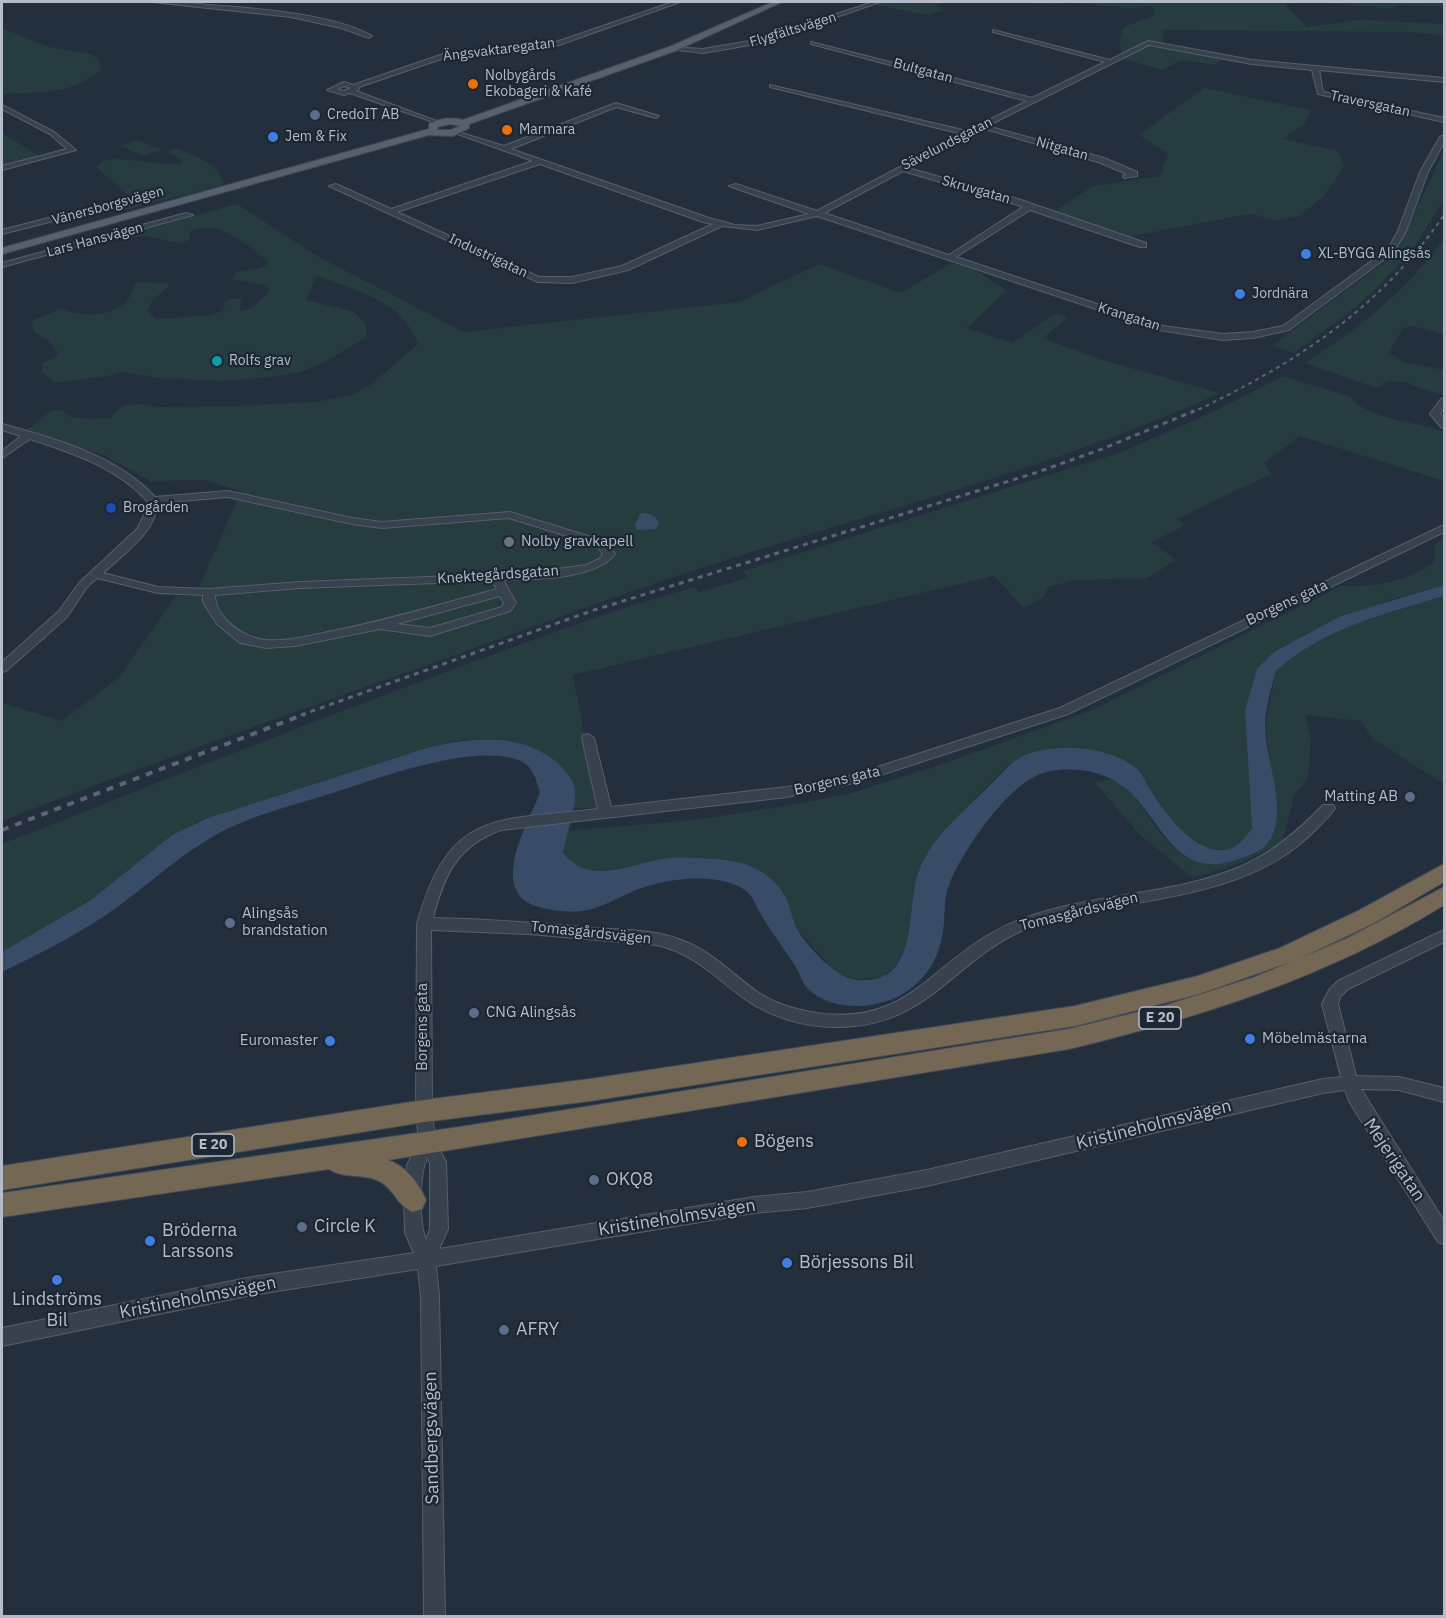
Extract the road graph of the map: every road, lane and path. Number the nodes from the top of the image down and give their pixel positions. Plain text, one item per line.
1 (156, 2) edge
2 (677, 2) edge
3 (778, 2) edge
4 (877, 2) edge
5 (994, 31) dead end
6 (369, 36) dead end
7 (813, 42) dead end
8 (672, 50) junction
9 (1108, 61) junction
10 (1315, 68) junction
11 (1444, 81) edge
12 (772, 86) dead end
13 (1032, 100) junction
14 (2, 107) edge
15 (656, 116) dead end
16 (1444, 120) edge
17 (464, 123) junction
18 (981, 126) junction
19 (436, 127) junction
20 (457, 132) junction
21 (968, 133) junction
22 (1444, 137) edge
23 (503, 149) junction
24 (539, 162) junction
25 (2, 168) edge
26 (900, 168) junction
27 (1127, 176) dead end
28 (333, 186) dead end
29 (734, 186) dead end
30 (117, 202) dead end
31 (1029, 207) junction
32 (393, 211) junction
33 (817, 214) junction
34 (189, 215) dead end
35 (720, 224) junction
36 (2, 232) edge
37 (1143, 245) dead end
38 (2, 249) edge
39 (949, 258) junction
40 (2, 265) edge
41 (1444, 400) edge
42 (1444, 424) edge
43 (2, 427) edge
44 (28, 436) junction
45 (2, 455) edge
46 (152, 500) junction
47 (1444, 528) edge
48 (94, 574) junction
49 (496, 577) junction
50 (504, 591) junction
51 (209, 592) junction
52 (380, 625) junction
53 (2, 668) edge
54 (588, 738) dead end
55 (1328, 808) dead end
56 (606, 814) junction
57 (1444, 872) edge
58 (1444, 895) edge
59 (424, 924) junction
60 (1444, 936) edge
61 (851, 1062) junction
62 (1350, 1082) junction
63 (1444, 1095) edge
64 (424, 1112) junction
65 (427, 1142) junction
66 (320, 1158) junction
67 (2, 1178) edge
68 (413, 1200) junction
69 (2, 1205) edge
70 (1444, 1236) edge
71 (426, 1260) junction
72 (2, 1337) edge
73 (435, 1617) edge

1 - 6 street
2 - 19 street, Ängsvaktaregatan
3 - 8 main road, Vänersborgsvägen
4 - 8 street, Flygfältsvägen
5 - 9 street
7 - 13 street, Bultgatan
8 - 17 main road, Vänersborgsvägen
9 - 10 street, Sävelundsgatan
9 - 13 street, Sävelundsgatan
10 - 11 street, Sävelundsgatan
10 - 16 street, Traversgatan
12 - 21 street
13 - 18 street, Sävelundsgatan
14 - 25 street
15 - 23 street
17 - 19 main road, Vänersborgsvägen
17 - 20 main road
18 - 21 street, Sävelundsgatan
18 - 27 street, Nitgatan
19 - 20 main road, Vänersborgsvägen
19 - 38 main road, Vänersborgsvägen
20 - 23 street, Sävelundsgatan
21 - 26 street, Sävelundsgatan
22 - 39 street, Krangatan
23 - 24 street, Sävelundsgatan
24 - 32 street
24 - 35 street, Sävelundsgatan
26 - 31 street, Skruvgatan
26 - 33 street, Sävelundsgatan
28 - 32 street, Industrigatan
29 - 33 street, Krangatan
30 - 36 street
31 - 37 street
31 - 39 street, Skruvgatan
32 - 35 street, Industrigatan
33 - 35 street, Sävelundsgatan
33 - 39 street, Krangatan
34 - 40 street, Lars Hansvägen
41 - 42 street
43 - 44 street
44 - 45 street
44 - 46 street
46 - 48 street
46 - 49 street, Knektegårdsgatan
47 - 56 street, Borgens gata
48 - 51 street, Knektegårdsgatan
48 - 53 street
49 - 50 street
49 - 51 street, Knektegårdsgatan
50 - 52 street
50 - 52 street
51 - 52 street
54 - 56 street
55 - 59 street, Tomasgårdsvägen
56 - 59 street, Borgens gata
57 - 61 highway, E 20
58 - 61 highway, E 20
59 - 64 street, Borgens gata
60 - 62 street, Mejerigatan
61 - 64 highway, E 20
61 - 65 highway, E 20
62 - 63 street, Kristineholmsvägen
62 - 70 street, Mejerigatan
62 - 71 street, Kristineholmsvägen
64 - 65 street, Sandbergsvägen
64 - 67 highway, E 20
65 - 66 highway, E 20
65 - 68 street, Sandbergsvägen
65 - 71 street, Sandbergsvägen
66 - 68 highway
66 - 69 highway, E 20
68 - 71 street, Sandbergsvägen
71 - 72 street, Kristineholmsvägen
71 - 73 street, Sandbergsvägen

